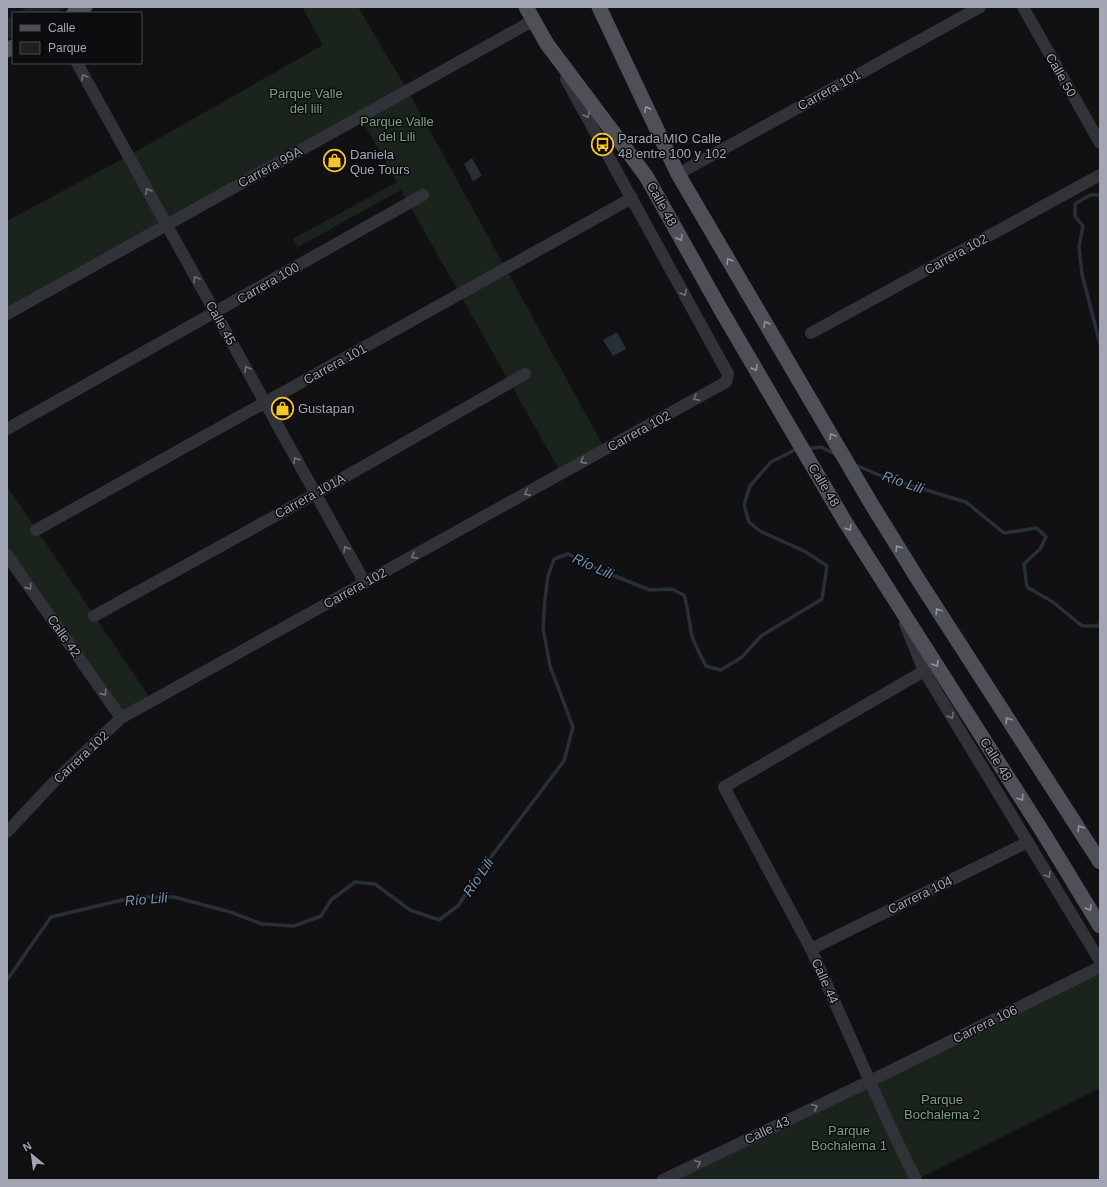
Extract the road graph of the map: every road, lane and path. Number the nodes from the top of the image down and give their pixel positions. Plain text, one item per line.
1 (85, 7) edge
2 (526, 7) edge
3 (599, 7) edge
4 (980, 7) edge
5 (1023, 7) edge
6 (76, 12) edge
7 (534, 20) junction
8 (547, 44) junction
9 (78, 64) edge
10 (1100, 143) edge
11 (678, 174) junction
12 (1100, 175) edge
13 (423, 195) dead end
14 (632, 198) junction
15 (167, 225) junction
16 (215, 313) junction
17 (7, 314) edge
18 (811, 333) dead end
19 (525, 374) dead end
20 (728, 378) joint
21 (265, 403) junction
22 (7, 429) edge
23 (315, 494) junction
24 (36, 530) dead end
25 (7, 555) edge
26 (365, 583) junction
27 (894, 599) junction
28 (94, 616) dead end
29 (924, 671) junction
30 (121, 718) junction
31 (7, 832) edge
32 (1028, 842) junction
33 (1100, 862) edge
34 (1100, 926) edge
35 (811, 949) junction
36 (1100, 961) edge
37 (1100, 967) edge
38 (870, 1081) junction
39 (663, 1180) edge
40 (916, 1180) edge

1 - 6 main road
2 - 7 main road, Calle 48
11 -> 3 main road
4 - 11 street, Carrera 101
5 - 10 street, Calle 50
7 - 8 main road, Calle 48
7 - 15 street, Carrera 99A
8 -> 14 street, Calle 48
8 -> 27 main road, Calle 48
15 -> 9 street, Calle 45
33 -> 11 main road
12 - 18 street, Carrera 102
13 - 16 street, Carrera 100
14 -> 20 street, Calle 48
14 - 21 street, Carrera 101
16 -> 15 street, Calle 45
15 - 17 street, Carrera 99A
21 -> 16 street, Calle 45
16 - 22 street, Carrera 100
19 - 23 street, Carrera 101A
20 -> 26 street, Carrera 102
23 -> 21 street, Calle 45
21 - 24 street, Carrera 101
26 -> 23 street, Calle 45
23 - 28 street, Carrera 101A
25 -> 30 street, Calle 42
26 - 30 street, Carrera 102
27 - 29 street
27 -> 34 main road, Calle 48
29 -> 32 street
29 - 35 street, Calle 44
30 - 31 street, Carrera 102
32 - 35 street, Carrera 104
32 -> 36 street
35 - 38 street, Calle 44
37 - 38 street, Carrera 106
39 -> 38 street, Calle 43
38 - 40 street, Calle 44

